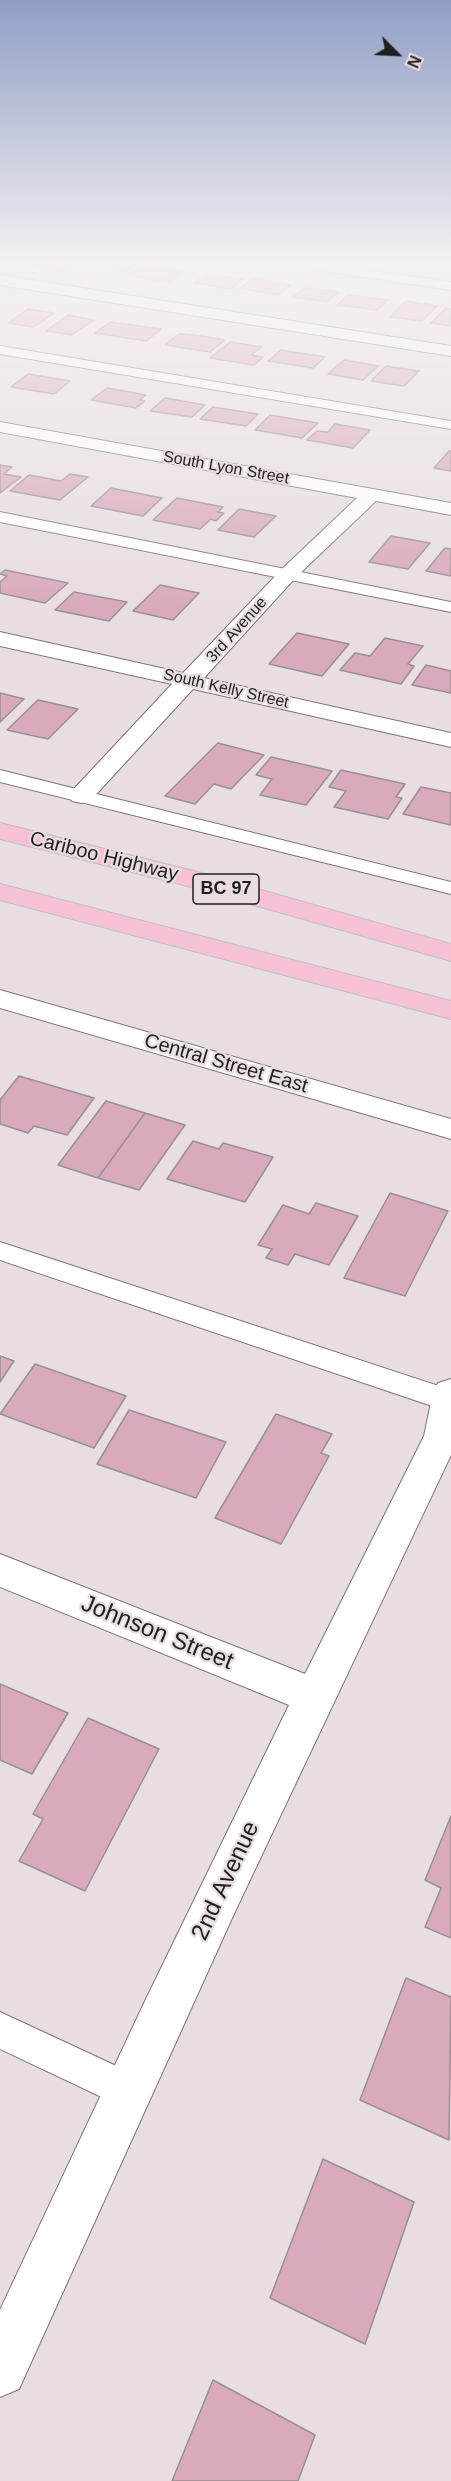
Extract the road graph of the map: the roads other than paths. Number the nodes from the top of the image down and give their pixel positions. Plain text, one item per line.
1 (173, 379) edge
2 (451, 425) edge
3 (0, 427) edge
4 (370, 495) junction
5 (451, 509) edge
6 (0, 517) edge
7 (289, 573) junction
8 (451, 607) edge
9 (0, 639) edge
10 (190, 681) junction
11 (451, 740) edge
12 (0, 776) edge
13 (81, 796) junction
14 (0, 831) edge
15 (451, 888) edge
16 (0, 892) edge
17 (451, 953) edge
18 (0, 999) edge
19 (451, 1010) edge
20 (451, 1129) edge
21 (0, 1251) edge
22 (448, 1417) edge
23 (0, 1570) edge
24 (313, 1696) junction
25 (0, 2030) edge
26 (127, 2090) junction
27 (0, 2370) edge

1 - 2 lane
3 - 4 street, South Lyon Street
4 - 5 street, South Lyon Street
4 - 7 street, 3rd Avenue
6 - 7 lane
7 - 8 lane
7 - 10 street, 3rd Avenue
9 - 10 street, South Kelly Street
10 - 11 street, South Kelly Street
10 - 13 street, 3rd Avenue
12 - 13 lane
13 - 15 lane
14 - 17 highway, Cariboo Highway / BC 97
16 - 19 highway
18 - 20 street, Central Street East
21 - 22 lane
22 - 24 street, 2nd Avenue
23 - 24 street, Johnson Street
24 - 26 street, 2nd Avenue
25 - 26 lane
26 - 27 street, 2nd Avenue

